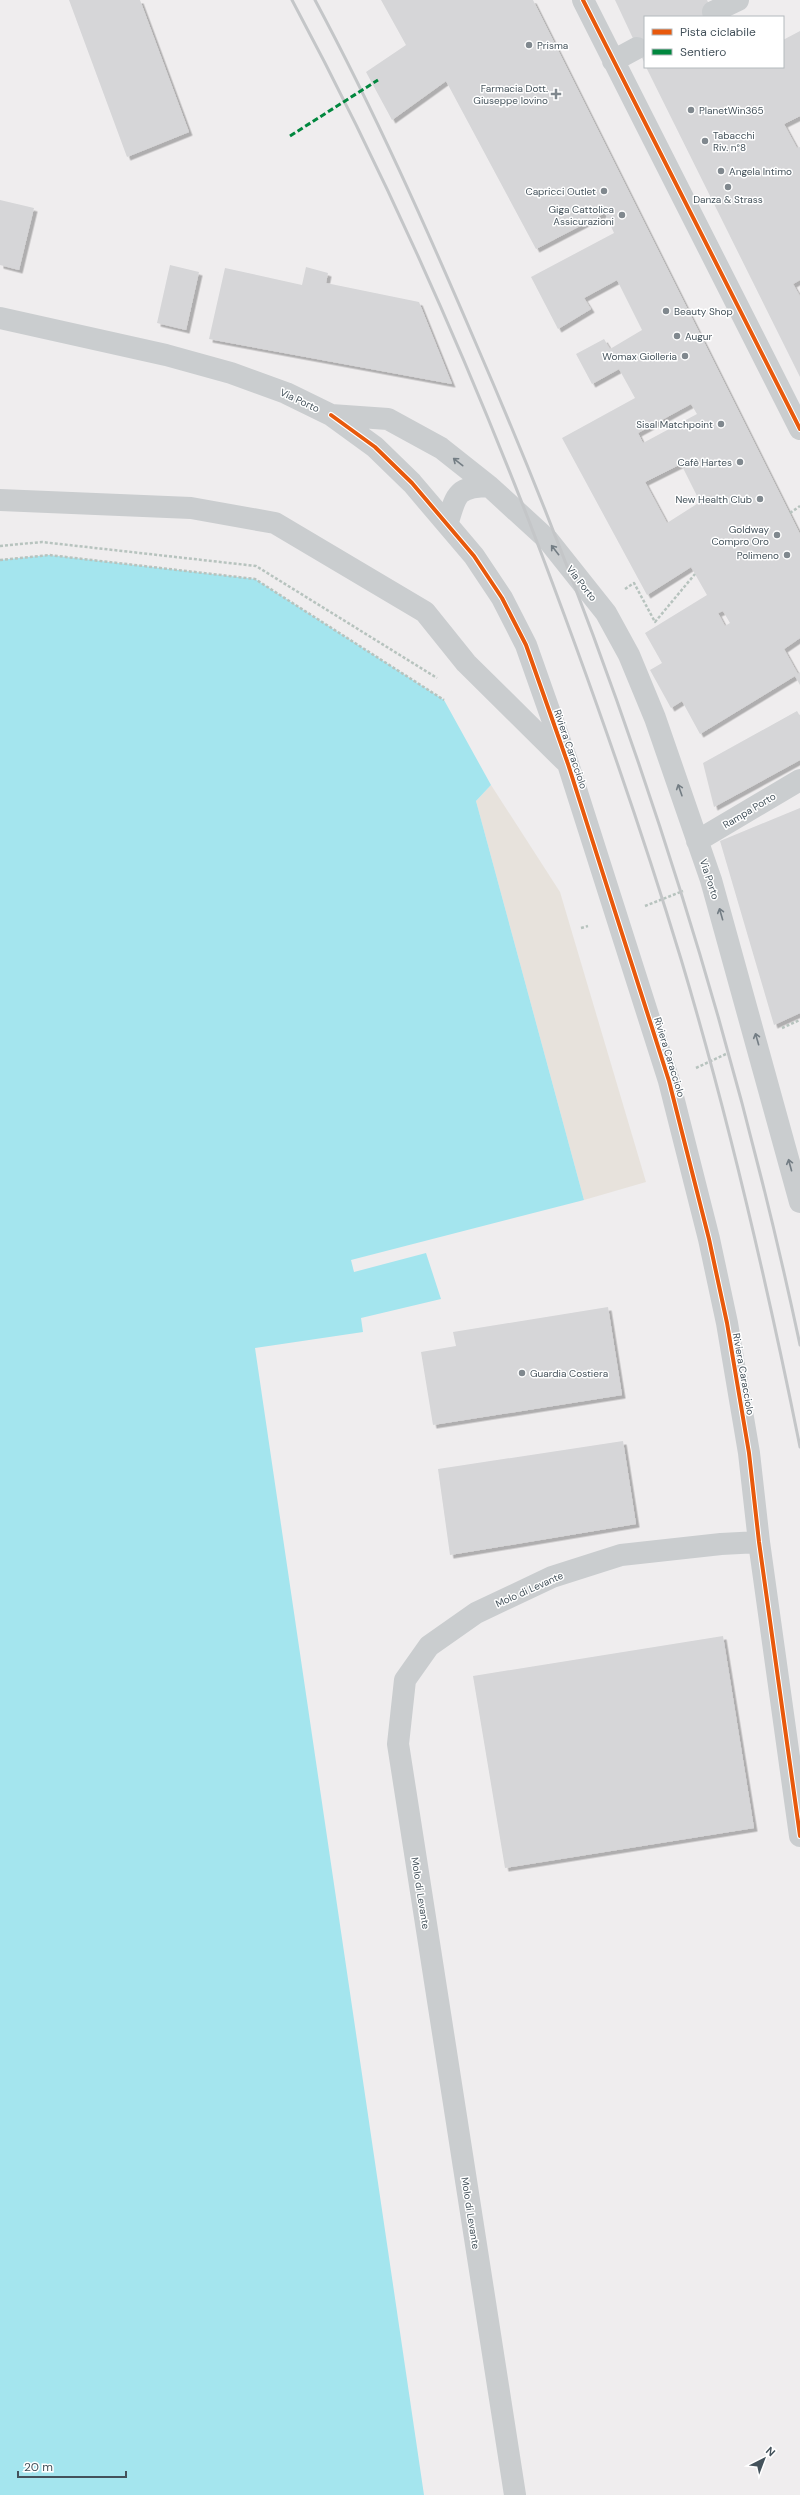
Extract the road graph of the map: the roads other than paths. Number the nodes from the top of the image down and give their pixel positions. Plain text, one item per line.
1 (583, 0) edge
2 (738, 0) edge
3 (713, 12) dead end
4 (637, 48) dead end
5 (613, 61) junction
6 (0, 318) edge
7 (793, 398) edge
8 (331, 415) junction
9 (800, 429) edge
10 (489, 486) junction
11 (0, 500) edge
12 (448, 522) junction
13 (568, 764) junction
14 (800, 780) edge
15 (698, 841) junction
16 (800, 1202) edge
17 (759, 1542) junction
18 (800, 1836) edge
19 (515, 2495) edge

1 - 5 street
2 - 3 street
4 - 5 street
5 - 7 street
6 - 8 street, Via Porto
7 - 9 street
10 -> 8 street, Via Porto
8 - 12 street, Riviera Caracciolo
10 - 12 street
15 -> 10 street, Via Porto
11 - 13 street
12 - 13 street, Riviera Caracciolo
13 - 17 street, Riviera Caracciolo
14 - 15 street, Rampa Porto
16 -> 15 street, Via Porto
17 - 18 street, Riviera Caracciolo
17 - 19 street, Molo di Levante

